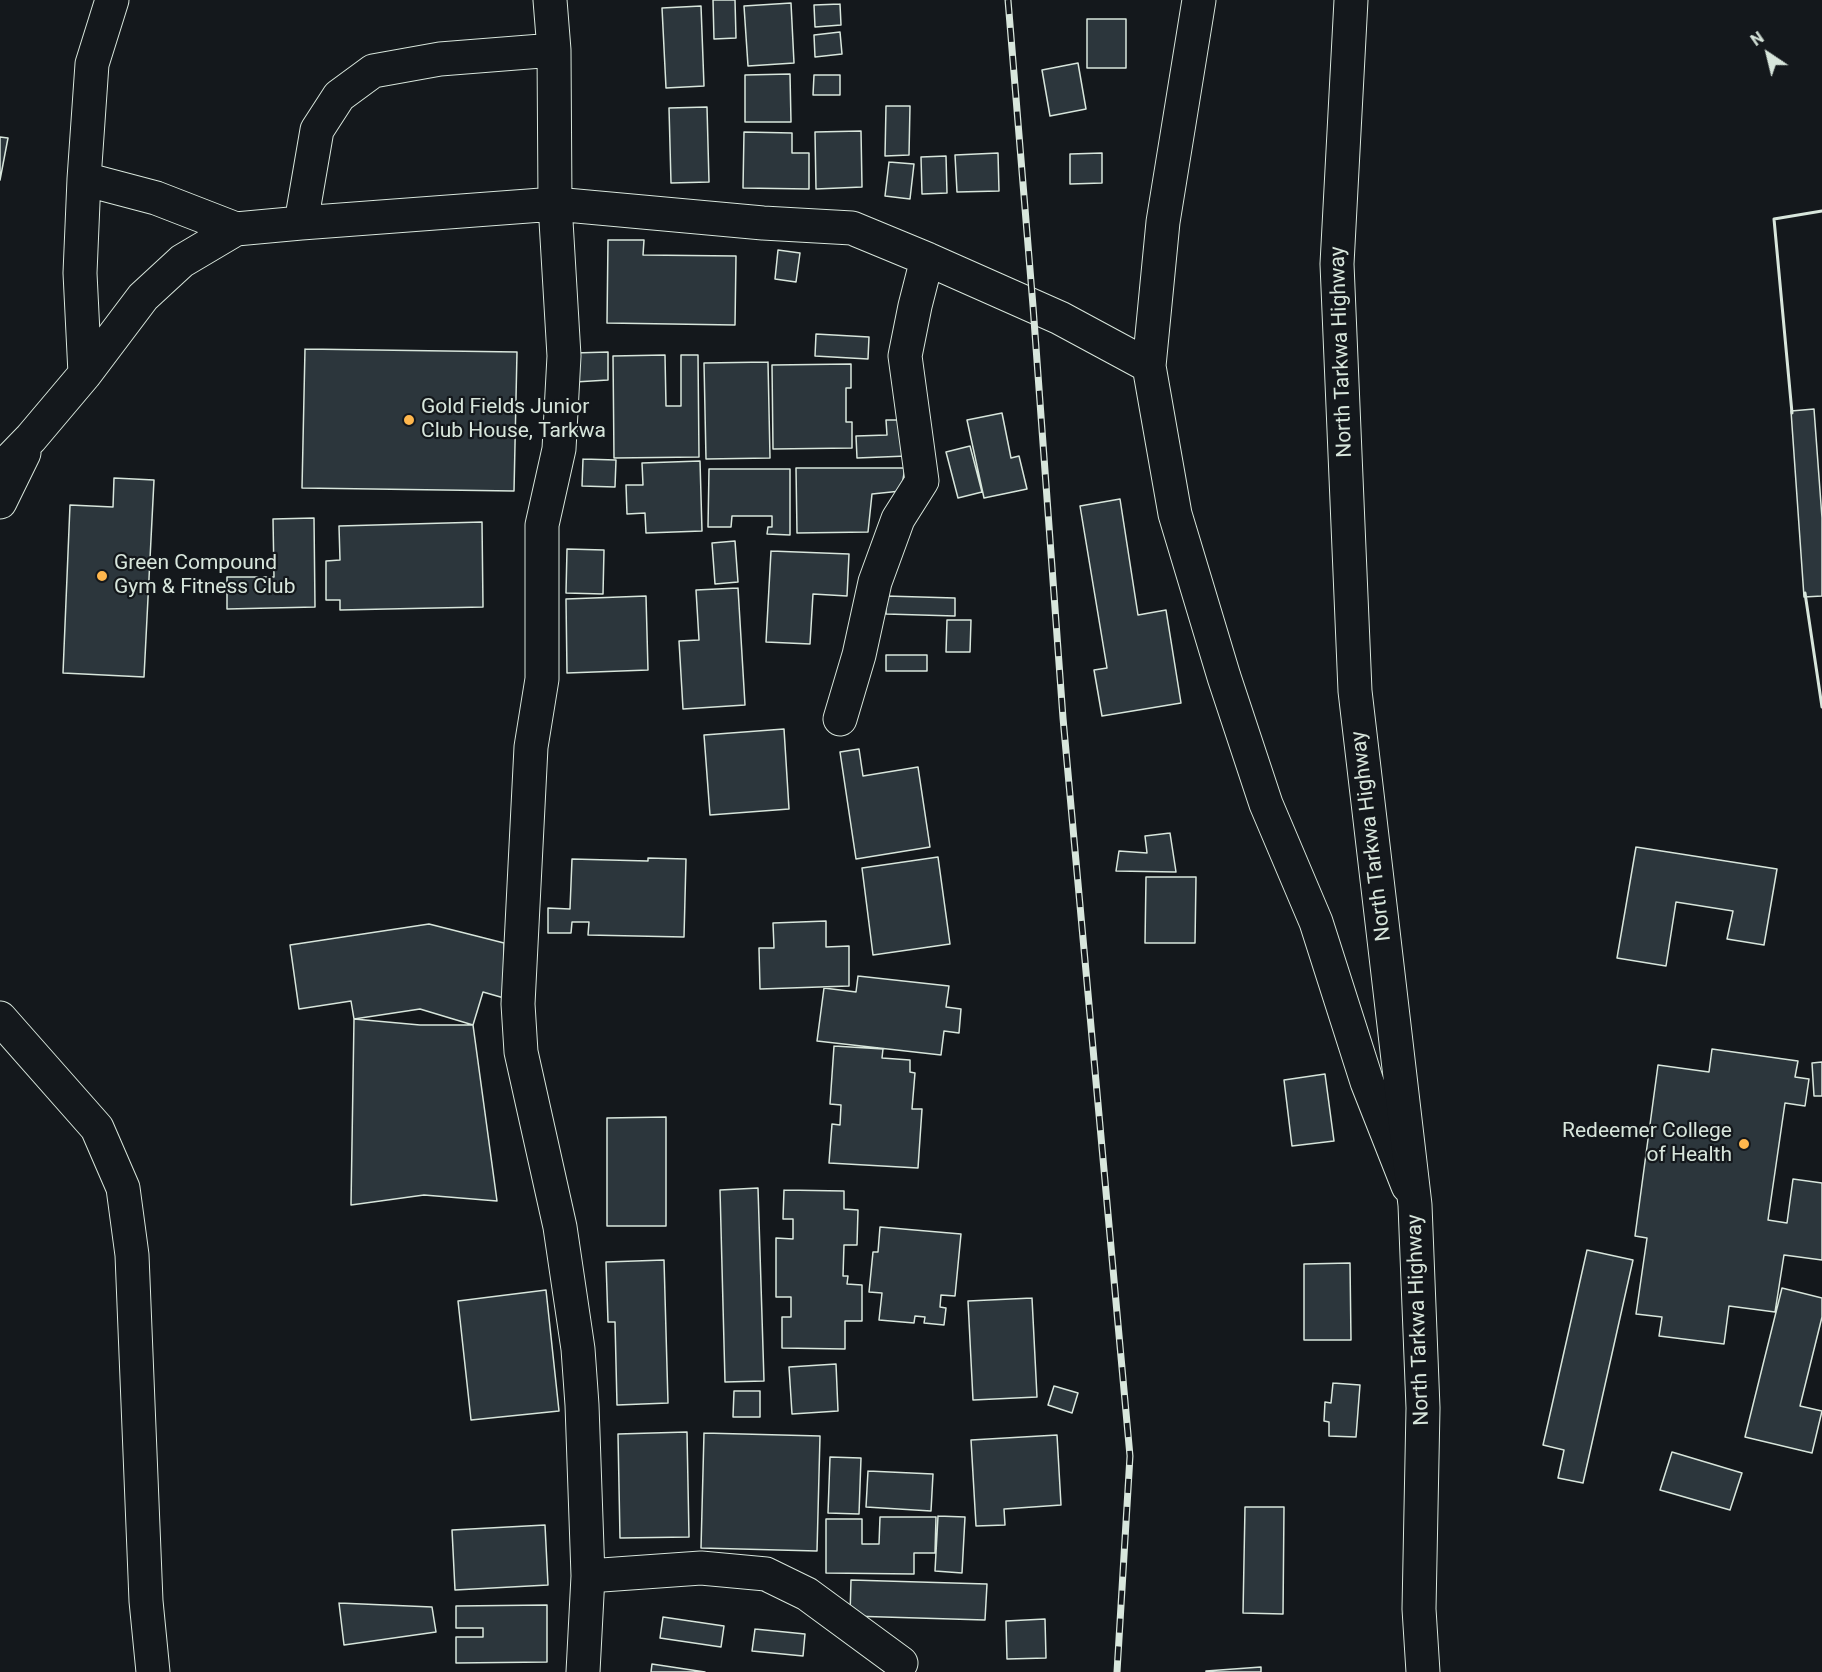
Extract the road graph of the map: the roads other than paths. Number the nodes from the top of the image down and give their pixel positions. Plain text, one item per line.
1 (112, 0) edge
2 (550, 0) edge
3 (1200, 0) edge
4 (1351, 0) edge
5 (554, 50) junction
6 (84, 179) junction
7 (555, 204) junction
8 (301, 223) junction
9 (236, 229) junction
10 (927, 259) junction
11 (1149, 366) junction
12 (85, 374) junction
13 (31, 438) junction
14 (0, 470) edge
15 (0, 502) edge
16 (840, 719) dead end
17 (0, 1018) edge
18 (1415, 1205) junction
19 (588, 1576) junction
20 (901, 1663) dead end
21 (153, 1672) edge
22 (583, 1672) edge
23 (1423, 1672) edge

1 - 6 street
2 - 5 street
3 - 11 street
4 - 18 street, North Tarkwa Highway
5 - 7 street
5 - 8 street
6 - 9 street
6 - 12 street
7 - 8 street
7 - 10 street
7 - 19 street
8 - 9 street
9 - 12 street
10 - 11 street
10 - 16 street
11 - 18 street
12 - 13 street
13 - 14 street
13 - 15 street
17 - 21 street
18 - 23 street, North Tarkwa Highway
19 - 20 street
19 - 22 street

